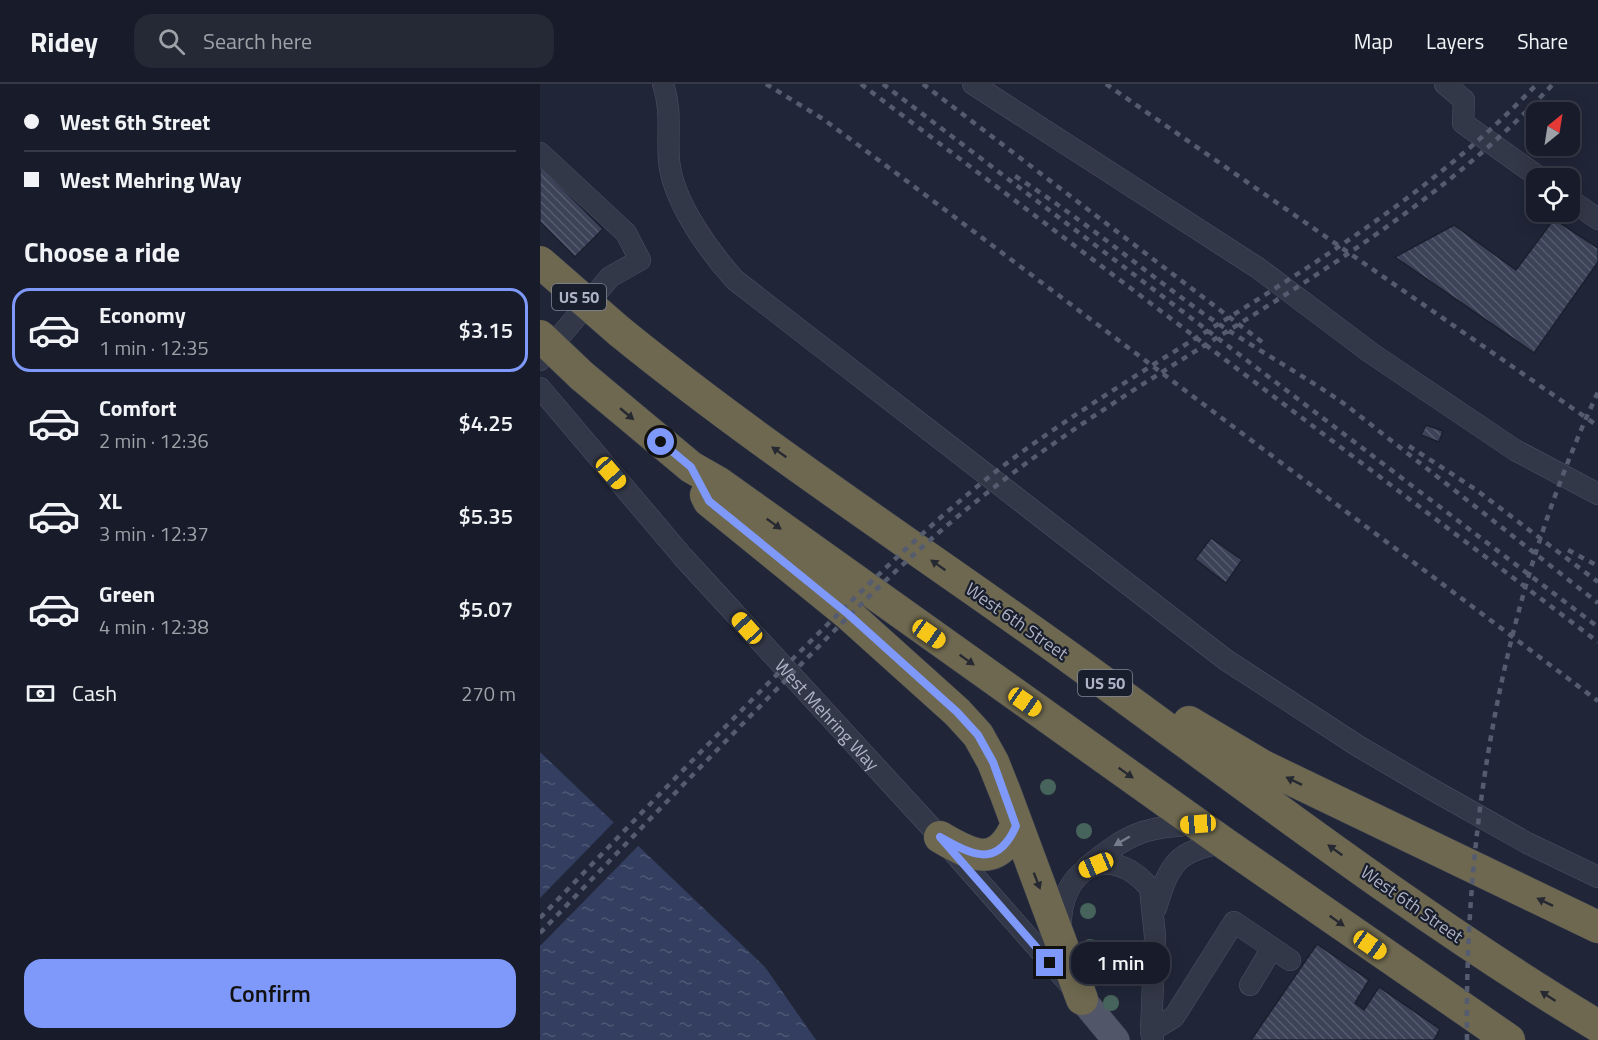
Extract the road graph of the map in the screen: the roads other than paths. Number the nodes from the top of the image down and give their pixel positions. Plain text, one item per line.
1 (663, 84) edge
2 (973, 84) edge
3 (1445, 84) edge
4 (540, 153) edge
5 (1526, 168) edge
6 (1580, 207) edge
7 (1598, 219) edge
8 (540, 262) edge
9 (540, 336) edge
10 (540, 360) edge
11 (540, 388) edge
12 (691, 467) junction
13 (1598, 494) edge
14 (1071, 659) junction
15 (1198, 824) junction
16 (1016, 826) junction
17 (940, 837) junction
18 (1224, 843) junction
19 (1082, 871) junction
20 (1598, 877) edge
21 (1155, 911) junction
22 (1598, 927) edge
23 (1062, 947) junction
24 (1272, 948) junction
25 (1290, 960) dead end
26 (1250, 985) dead end
27 (1082, 999) junction
28 (1598, 1026) edge
29 (1152, 1035) edge
30 (1116, 1040) edge
31 (1509, 1040) edge

1 - 20 street
2 - 13 street
3 - 5 street
4 - 10 street
6 - 7 street
14 -> 8 highway, West 6th Street / US 50, bridge
9 -> 12 highway, bridge
11 - 17 street, West Mehring Way
12 -> 15 highway
12 - 16 highway
22 -> 14 highway
28 -> 14 highway, West 6th Street / US 50
15 - 18 highway
15 -> 19 street
16 - 17 highway
16 -> 23 highway
17 - 27 street, West Mehring Way
18 - 21 street
18 -> 31 highway
19 - 21 street
19 - 23 street
21 - 29 street
23 - 27 highway
24 - 25 street
24 - 26 street
24 - 29 street
27 - 30 main road, West Mehring Way

